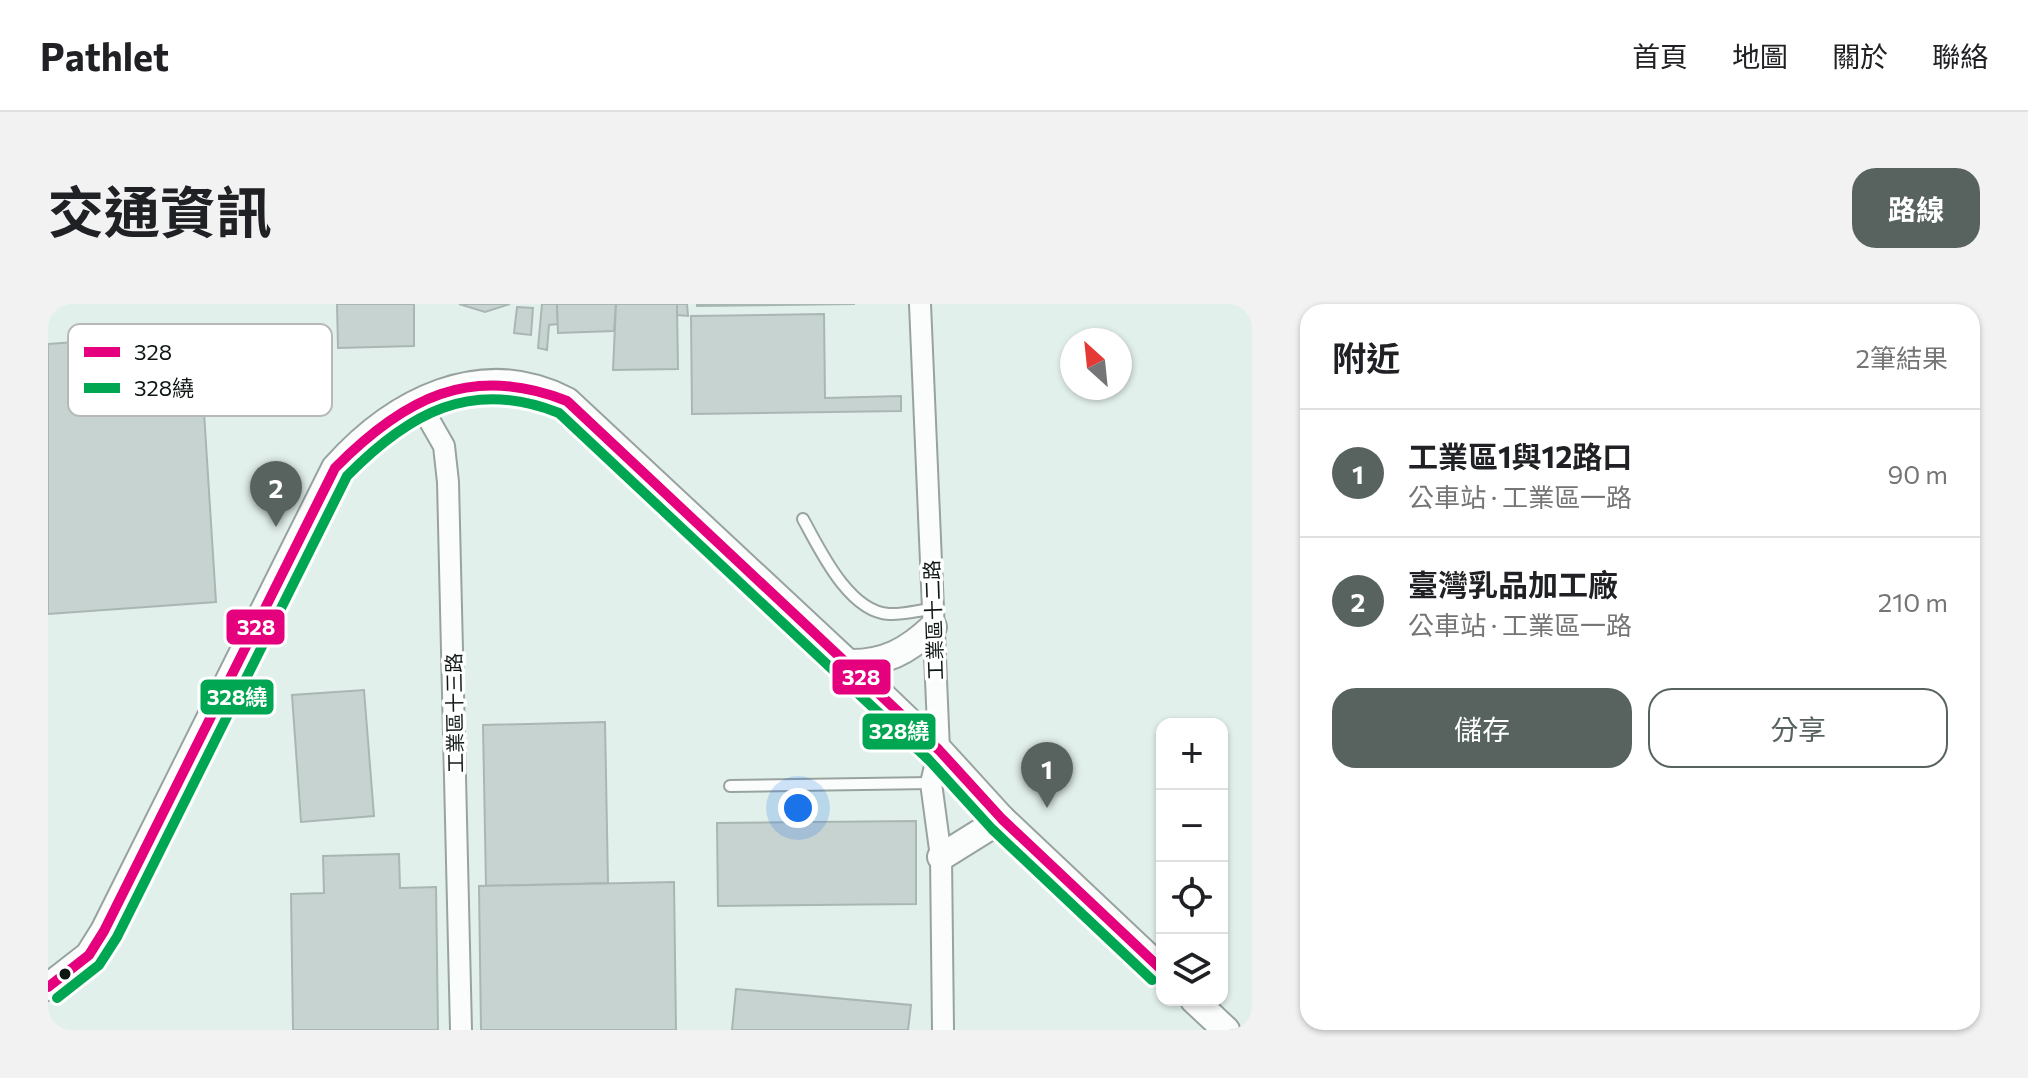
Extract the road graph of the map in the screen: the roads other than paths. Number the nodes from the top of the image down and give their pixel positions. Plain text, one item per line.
1 (920, 304) edge
2 (420, 404) junction
3 (803, 519) dead end
4 (933, 618) junction
5 (848, 663) junction
6 (939, 750) junction
7 (931, 783) junction
8 (730, 786) dead end
9 (1002, 819) junction
10 (941, 857) junction
11 (1156, 964) edge
12 (48, 987) edge
13 (1200, 1006) edge
14 (461, 1030) edge
15 (943, 1030) edge
16 (1226, 1030) edge

1 - 4 street, 工業區十二路
2 - 5 street
2 - 12 street
2 - 14 street, 工業區十三路
3 - 4 lane
4 - 5 street
4 - 6 street, 工業區十二路
5 - 6 street
6 - 7 street, 工業區十二路
6 - 9 street
7 - 8 lane
7 - 10 street, 工業區十二路
9 - 10 street
9 - 11 street
10 - 15 street, 工業區十二路
13 - 16 street

